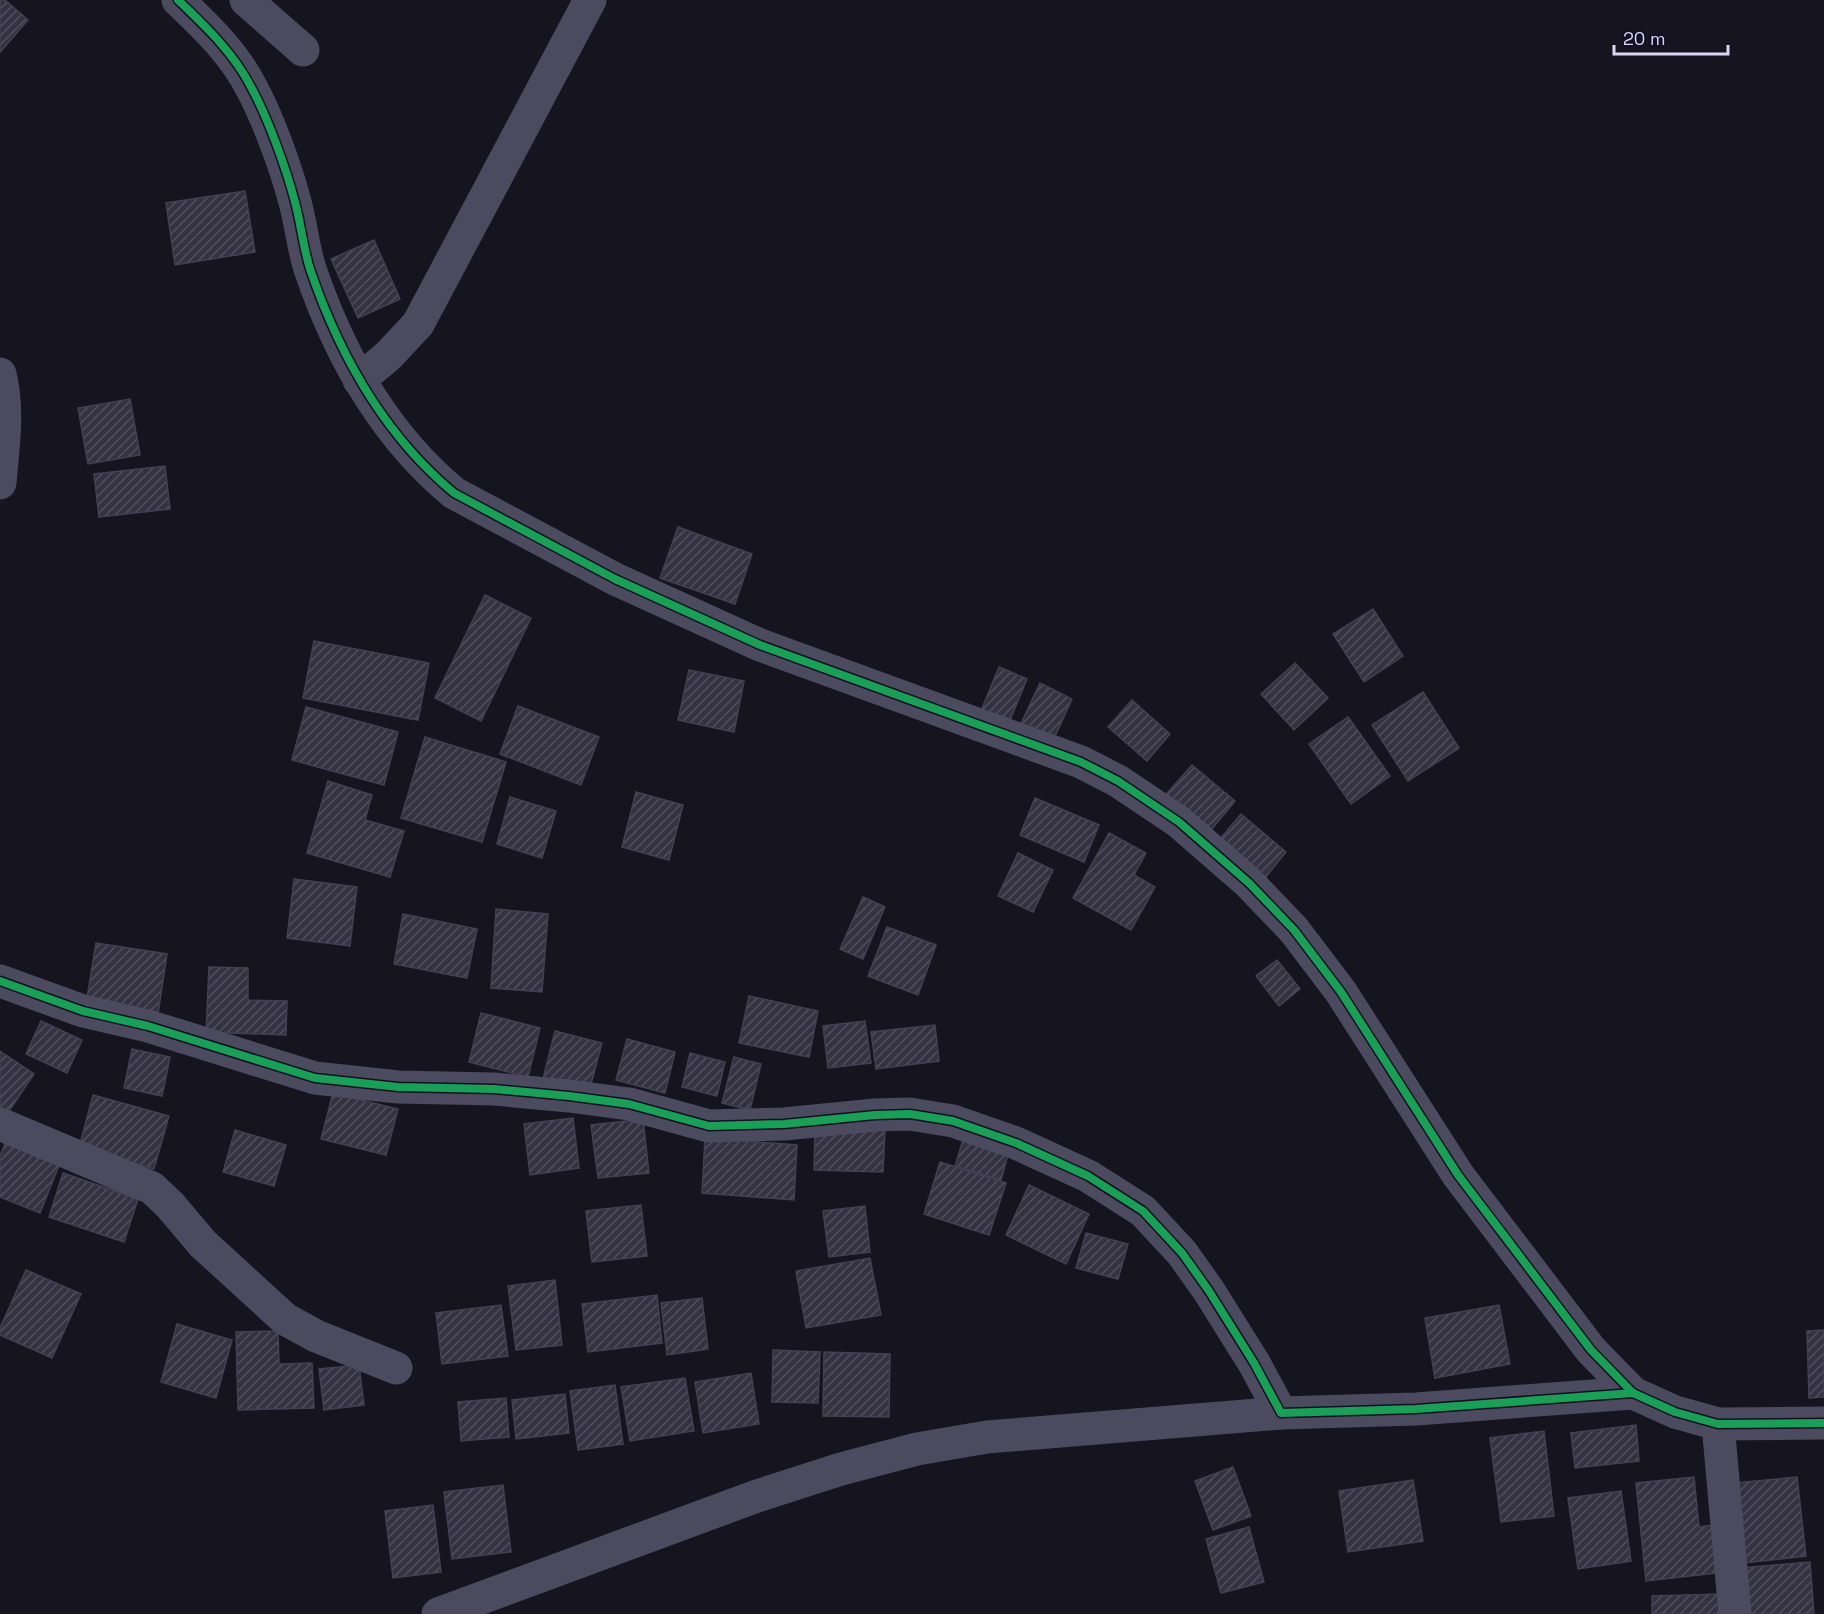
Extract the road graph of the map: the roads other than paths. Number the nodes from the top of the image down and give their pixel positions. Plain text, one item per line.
1 (178, 0) edge
2 (246, 0) edge
3 (590, 0) edge
4 (303, 50) dead end
5 (0, 374) edge
6 (359, 380) junction
7 (0, 483) edge
8 (0, 981) edge
9 (0, 1124) edge
10 (396, 1368) dead end
11 (1633, 1393) junction
12 (1281, 1413) junction
13 (1824, 1422) edge
14 (1718, 1424) junction
15 (438, 1614) edge
16 (1735, 1614) edge

1 - 6 street
2 - 4 street
3 - 6 street
5 - 7 street
6 - 11 street
8 - 12 street
9 - 10 street
11 - 12 street
11 - 14 street
12 - 15 street
13 - 14 street
14 - 16 street

